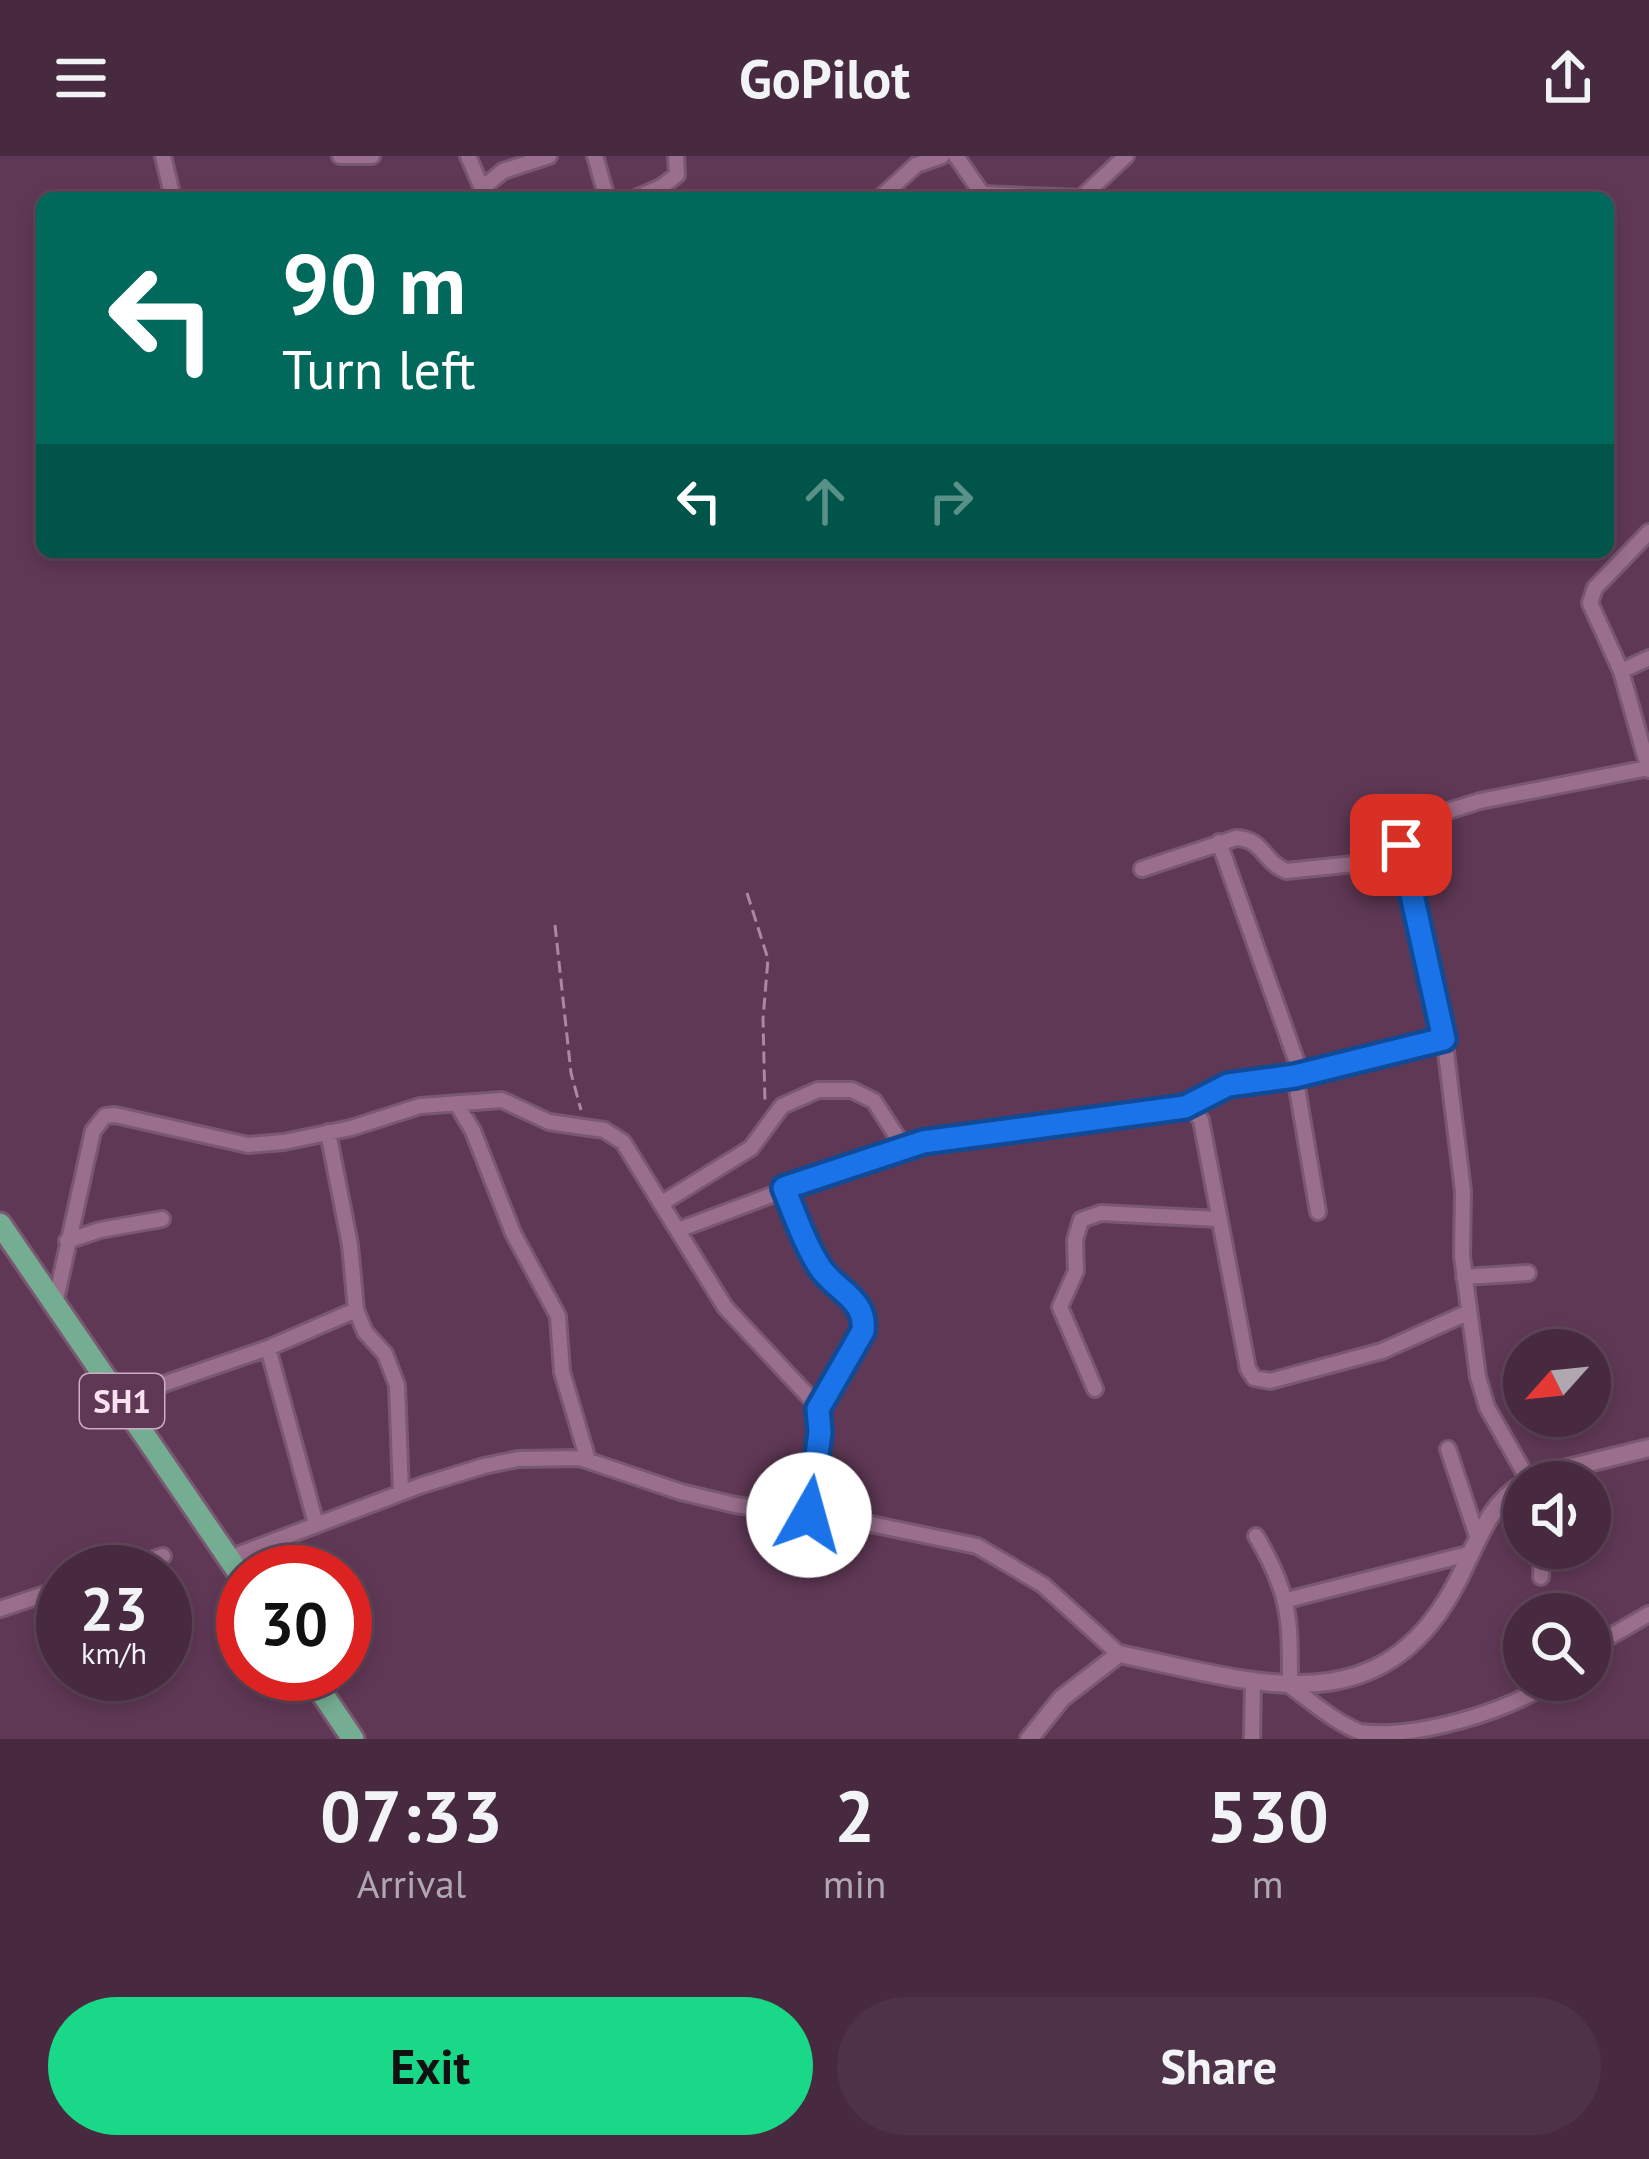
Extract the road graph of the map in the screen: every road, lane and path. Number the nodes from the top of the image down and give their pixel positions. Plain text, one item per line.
1 (163, 156) edge
2 (340, 156) edge
3 (372, 156) edge
4 (468, 156) edge
5 (549, 156) edge
6 (595, 156) edge
7 (676, 156) edge
8 (942, 156) edge
9 (956, 156) edge
10 (1126, 156) edge
11 (172, 192) edge
12 (483, 192) edge
13 (485, 192) edge
14 (605, 192) edge
15 (649, 192) edge
16 (898, 192) edge
17 (980, 192) edge
18 (1087, 192) edge
19 (1649, 532) edge
20 (1649, 658) edge
21 (1621, 671) junction
22 (1649, 769) edge
23 (1219, 842) junction
24 (1402, 859) junction
25 (1142, 869) dead end
26 (747, 893) dead end
27 (555, 925) dead end
28 (1444, 1039) junction
29 (1298, 1075) junction
30 (458, 1106) junction
31 (1185, 1107) junction
32 (592, 1126) junction
33 (765, 1129) junction
34 (328, 1132) junction
35 (903, 1146) junction
36 (784, 1188) junction
37 (662, 1203) junction
38 (1318, 1213) dead end
39 (162, 1219) dead end
40 (1218, 1219) junction
41 (0, 1224) edge
42 (678, 1230) junction
43 (67, 1241) junction
44 (1528, 1273) dead end
45 (1464, 1277) junction
46 (55, 1304) junction
47 (356, 1310) junction
48 (1469, 1312) junction
49 (268, 1348) junction
50 (1095, 1389) dead end
51 (120, 1399) junction
52 (818, 1409) junction
53 (1649, 1448) edge
54 (1448, 1449) dead end
55 (588, 1460) junction
56 (1514, 1461) edge
57 (1603, 1461) edge
58 (401, 1492) junction
59 (1503, 1502) edge
60 (809, 1515) junction
61 (316, 1524) junction
62 (1256, 1536) dead end
63 (220, 1545) edge
64 (262, 1545) edge
65 (1475, 1546) junction
66 (1541, 1569) edge
67 (1540, 1577) dead end
68 (36, 1597) edge
69 (1287, 1600) junction
70 (0, 1609) edge
71 (1649, 1614) edge
72 (1611, 1636) edge
73 (1119, 1654) junction
74 (1252, 1681) junction
75 (1290, 1686) junction
76 (327, 1701) edge
77 (1516, 1701) edge
78 (1375, 1738) edge
79 (353, 1739) edge
80 (1029, 1739) edge
81 (1252, 1739) edge

1 - 11 street
2 - 3 street
4 - 12 street
5 - 13 street
6 - 14 street
7 - 15 street
8 - 16 street
9 - 17 street
10 - 18 street
19 - 21 street
20 - 21 street
21 - 22 street
22 - 24 street
23 - 24 street
23 - 25 street
23 - 29 street
24 - 28 street
26 - 33 path
27 - 32 path
28 - 29 street
28 - 45 street
29 - 31 street
29 - 38 street
30 - 32 street
30 - 34 street
30 - 55 street
31 - 35 street
31 - 40 street
32 - 37 street
33 - 35 street
33 - 37 street
34 - 43 street
34 - 47 street
35 - 36 street
36 - 42 street
36 - 52 street
37 - 42 street
39 - 43 street
40 - 48 street
40 - 50 street
41 - 46 main road, SH1
42 - 52 street
43 - 46 street
44 - 45 street
45 - 48 street
46 - 51 main road, SH1
47 - 49 street
47 - 58 street
48 - 56 street
49 - 51 street
49 - 61 street
51 - 63 main road, SH1
52 - 60 street
53 - 57 street
54 - 65 street
55 - 58 street
55 - 60 street
58 - 61 street
59 - 65 street
60 - 73 street
61 - 64 street
62 - 69 street
65 - 69 street
65 - 75 street
66 - 67 street
68 - 70 street
69 - 75 street
71 - 72 street
73 - 74 street
73 - 80 street
74 - 75 street
74 - 81 street
75 - 78 street
76 - 79 main road
77 - 78 street

